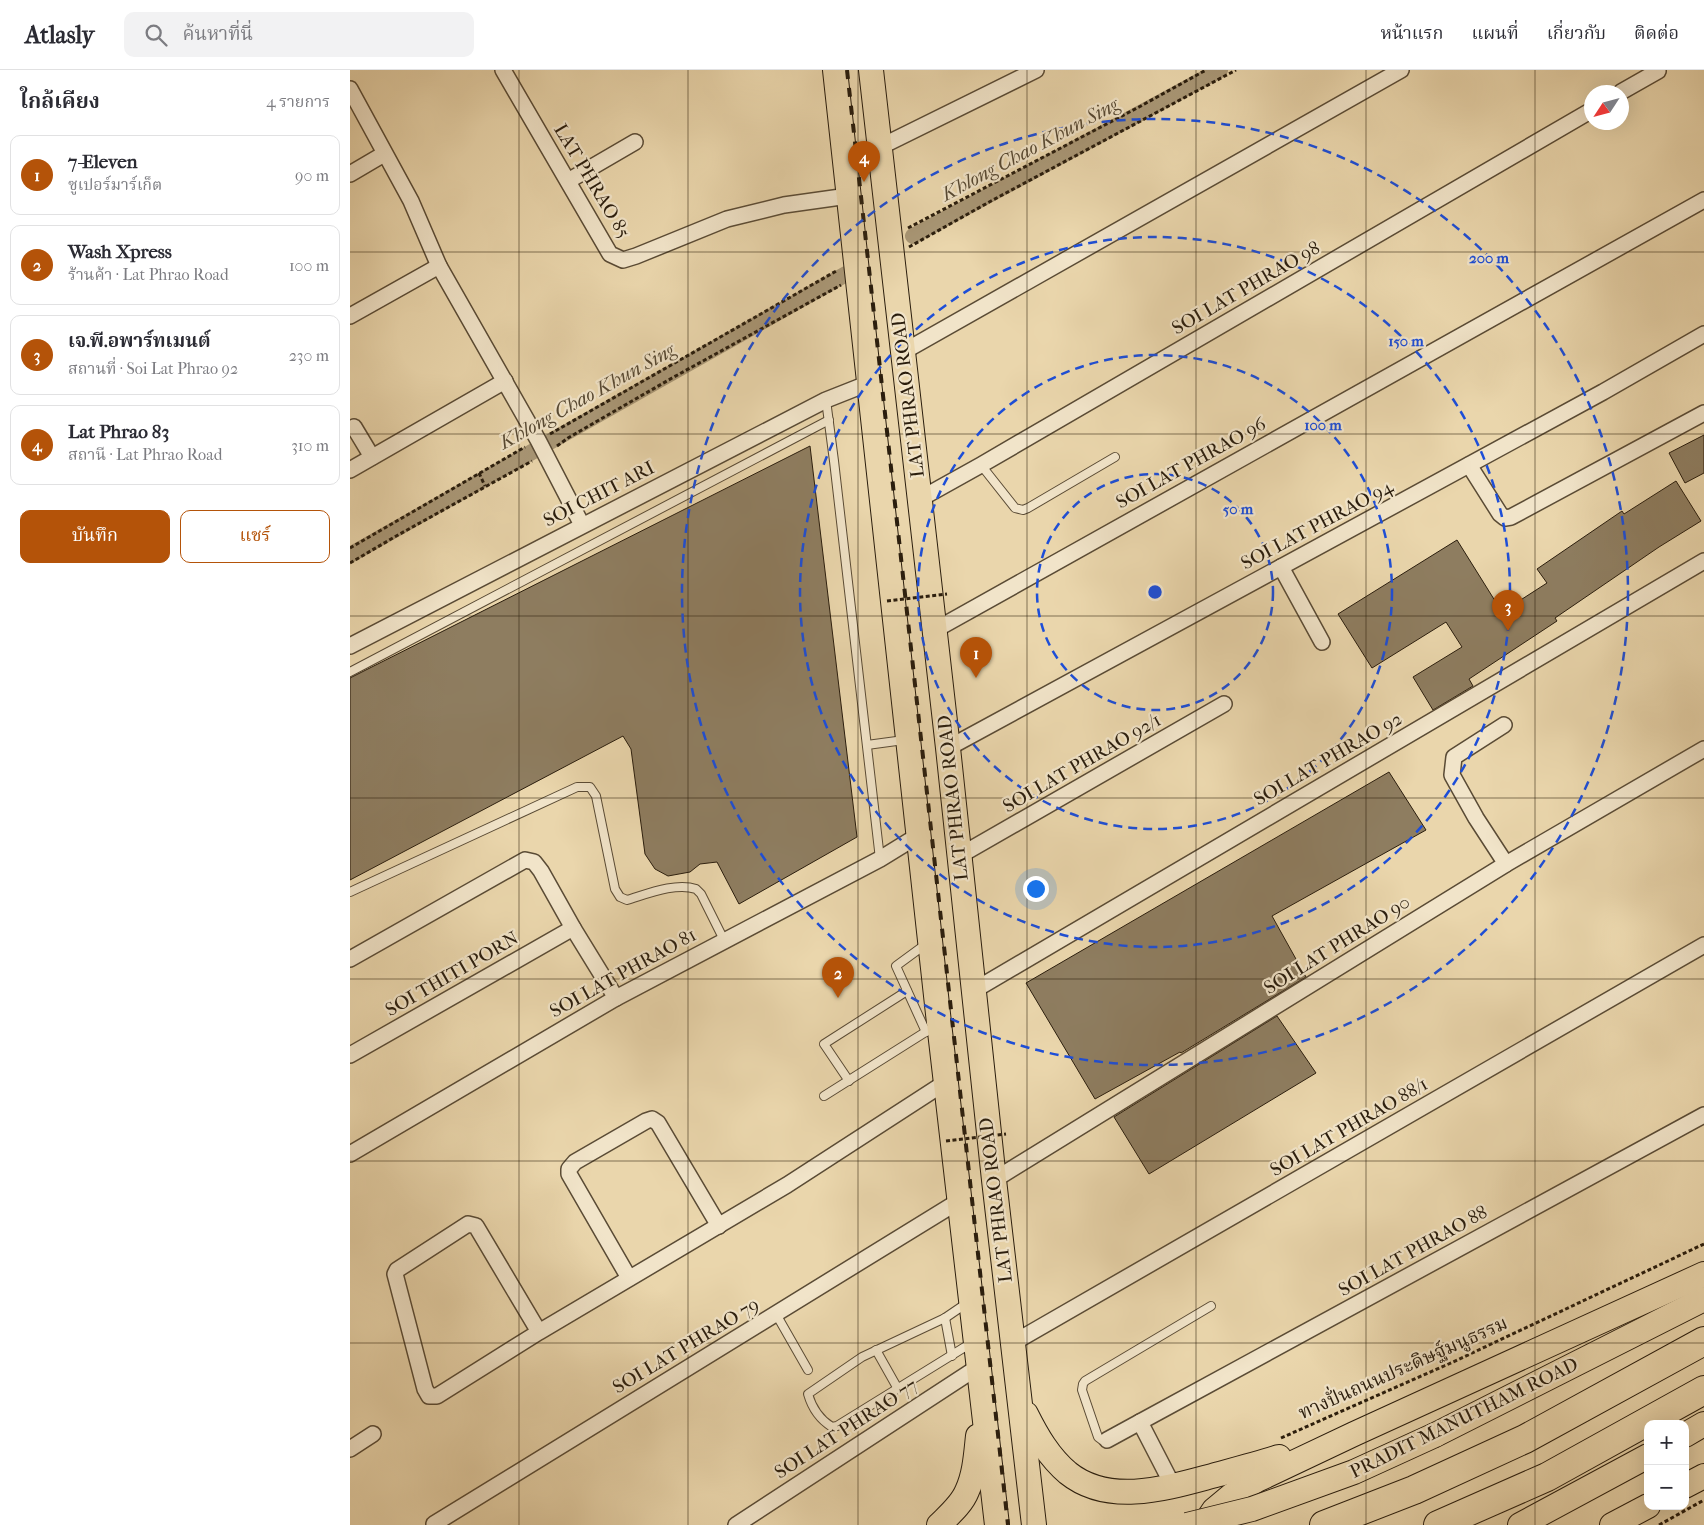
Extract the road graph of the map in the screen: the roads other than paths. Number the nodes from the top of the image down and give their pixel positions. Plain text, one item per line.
1 (504, 70) edge
2 (835, 70) edge
3 (871, 70) edge
4 (1036, 70) edge
5 (1401, 70) edge
6 (1658, 71) edge
7 (1629, 87) edge
8 (350, 89) edge
9 (1584, 115) edge
10 (636, 142) dead end
11 (880, 147) junction
12 (384, 154) junction
13 (350, 174) edge
14 (568, 181) junction
15 (848, 196) junction
16 (1704, 200) edge
17 (439, 266) junction
18 (350, 316) edge
19 (1704, 334) edge
20 (903, 352) junction
21 (505, 381) junction
22 (869, 383) junction
23 (826, 400) junction
24 (1704, 414) edge
25 (829, 420) junction
26 (354, 427) dead end
27 (372, 457) junction
28 (1115, 457) dead end
29 (981, 465) junction
30 (1469, 465) junction
31 (350, 470) edge
32 (920, 499) junction
33 (582, 525) junction
34 (1704, 561) edge
35 (1281, 567) junction
36 (934, 630) junction
37 (1322, 642) dead end
38 (350, 646) edge
39 (350, 672) edge
40 (1224, 704) dead end
41 (1504, 725) dead end
42 (908, 739) junction
43 (867, 745) junction
44 (948, 748) junction
45 (1704, 749) edge
46 (919, 835) junction
47 (959, 856) junction
48 (880, 859) junction
49 (1506, 864) junction
50 (350, 892) edge
51 (573, 928) junction
52 (724, 940) junction
53 (930, 941) junction
54 (1704, 945) edge
55 (350, 959) edge
56 (907, 991) junction
57 (973, 991) junction
58 (616, 998) junction
59 (932, 1028) junction
60 (350, 1055) edge
61 (849, 1081) junction
62 (946, 1082) junction
63 (824, 1096) dead end
64 (1704, 1115) edge
65 (350, 1154) edge
66 (994, 1180) junction
67 (959, 1201) junction
68 (719, 1226) junction
69 (1704, 1274) edge
70 (630, 1278) junction
71 (1704, 1299) edge
72 (970, 1300) junction
73 (1211, 1306) dead end
74 (776, 1314) junction
75 (945, 1318) junction
76 (539, 1332) junction
77 (975, 1341) junction
78 (1704, 1341) edge
79 (1013, 1343) junction
80 (876, 1350) junction
81 (952, 1356) junction
82 (978, 1367) junction
83 (808, 1370) dead end
84 (898, 1389) junction
85 (1704, 1390) edge
86 (981, 1395) junction
87 (1020, 1400) junction
88 (1140, 1422) junction
89 (1704, 1424) edge
90 (1689, 1433) edge
91 (373, 1434) dead end
92 (1354, 1434) junction
93 (1107, 1440) joint
94 (350, 1449) edge
95 (1644, 1458) edge
96 (1704, 1476) edge
97 (1689, 1484) edge
98 (1173, 1486) junction
99 (1644, 1508) edge
100 (434, 1524) dead end
101 (736, 1525) edge
102 (939, 1525) edge
103 (997, 1525) edge
104 (1034, 1525) edge
105 (1187, 1525) edge
106 (1204, 1525) edge
107 (1324, 1525) edge
108 (1438, 1525) edge
109 (1520, 1525) edge
110 (1612, 1525) edge

1 - 14 street, LAT PHRAO 85
2 - 15 main road, LAT PHRAO ROAD
3 - 11 main road, LAT PHRAO ROAD
4 - 11 street
5 - 20 street
6 - 7 street
8 - 12 street
9 - 29 street, SOI LAT PHRAO 98
10 - 14 street
11 - 20 main road, LAT PHRAO ROAD
12 - 13 street
12 - 17 street
14 - 15 street, LAT PHRAO 85
15 - 22 main road, LAT PHRAO ROAD
16 - 36 street, SOI LAT PHRAO 96
17 - 18 street
17 - 21 street
19 - 30 street, SOI LAT PHRAO 94
20 - 32 main road, LAT PHRAO ROAD
21 - 27 street
21 - 33 street
22 - 23 street, SOI CHIT ARI
22 - 42 main road, LAT PHRAO ROAD
23 - 25 lane
23 - 33 street, SOI CHIT ARI
24 - 30 street
25 - 39 lane
25 - 43 lane
26 - 27 street
27 - 31 street
28 - 29 lane
29 - 32 street, SOI LAT PHRAO 98
30 - 35 street, SOI LAT PHRAO 94
32 - 36 main road, LAT PHRAO ROAD
33 - 38 street, SOI CHIT ARI
34 - 57 street, SOI LAT PHRAO 92
35 - 37 street
35 - 44 street, SOI LAT PHRAO 94
36 - 44 main road, LAT PHRAO ROAD
40 - 47 street, SOI LAT PHRAO 92/1
41 - 49 street
42 - 43 lane
42 - 46 main road, LAT PHRAO ROAD
43 - 48 lane
44 - 47 main road, LAT PHRAO ROAD
45 - 49 street, SOI LAT PHRAO 90
46 - 48 street, SOI LAT PHRAO 81
46 - 53 main road, LAT PHRAO ROAD
47 - 57 main road, LAT PHRAO ROAD
48 - 52 street, SOI LAT PHRAO 81
49 - 66 street, SOI LAT PHRAO 90
50 - 52 lane
51 - 55 street
51 - 58 street
51 - 60 street, SOI THITI PORN
52 - 58 street, SOI LAT PHRAO 81
53 - 56 lane
53 - 59 main road, LAT PHRAO ROAD
54 - 79 street, SOI LAT PHRAO 88/1
56 - 59 lane
56 - 61 lane
57 - 66 main road, LAT PHRAO ROAD
58 - 65 street, SOI LAT PHRAO 81
59 - 61 lane
59 - 62 main road, LAT PHRAO ROAD
61 - 63 lane
62 - 67 main road, LAT PHRAO ROAD
62 - 68 street
64 - 88 street, SOI LAT PHRAO 88
66 - 79 main road, LAT PHRAO ROAD
67 - 72 main road, LAT PHRAO ROAD
67 - 74 street, SOI LAT PHRAO 79
68 - 70 street
68 - 70 street
69 - 92 main road
70 - 76 street
71 - 105 main road, PRADIT MANUTHAM ROAD, bridge
72 - 75 lane
72 - 77 main road, LAT PHRAO ROAD
73 - 93 lane
74 - 83 lane
74 - 100 street, SOI LAT PHRAO 79
75 - 80 lane
75 - 81 lane
76 - 76 street
77 - 81 lane
77 - 82 main road, LAT PHRAO ROAD
78 - 107 highway
79 - 87 main road, LAT PHRAO ROAD
80 - 84 lane
80 - 84 lane
81 - 84 lane
82 - 86 main road, LAT PHRAO ROAD
82 - 101 street, SOI LAT PHRAO 77
85 - 108 highway
86 - 102 main road
86 - 103 main road, LAT PHRAO ROAD
87 - 98 main road
87 - 104 main road, LAT PHRAO ROAD
88 - 93 street, SOI LAT PHRAO 88
88 - 98 street
89 - 90 main road
91 - 94 street
92 - 98 main road
92 - 106 main road
95 - 109 main road
96 - 97 main road
99 - 110 main road

